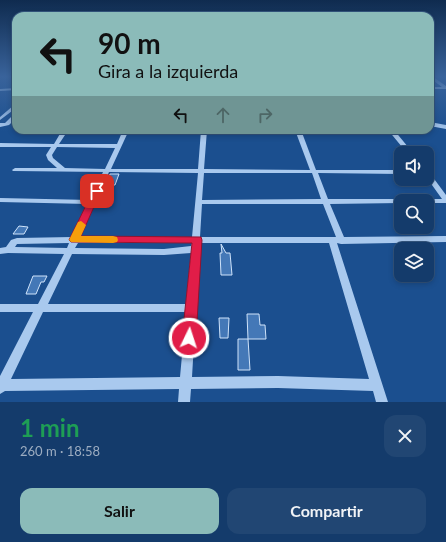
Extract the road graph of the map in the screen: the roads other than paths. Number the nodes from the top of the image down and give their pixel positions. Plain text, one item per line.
1 (12, 109) edge
2 (0, 119) edge
3 (12, 120) edge
4 (434, 124) edge
5 (0, 125) edge
6 (446, 127) edge
7 (63, 134) edge
8 (124, 134) edge
9 (204, 134) edge
10 (300, 134) edge
11 (394, 134) edge
12 (0, 145) edge
13 (55, 145) junction
14 (119, 146) junction
15 (404, 146) edge
16 (15, 170) dead end
17 (62, 170) junction
18 (107, 170) junction
19 (201, 171) junction
20 (314, 171) junction
21 (394, 172) edge
22 (434, 183) edge
23 (0, 200) edge
24 (446, 200) edge
25 (326, 201) junction
26 (92, 202) junction
27 (199, 202) junction
28 (446, 239) edge
29 (75, 240) junction
30 (197, 240) junction
31 (336, 241) junction
32 (196, 249) junction
33 (4, 251) edge
34 (69, 251) junction
35 (0, 308) edge
36 (40, 308) junction
37 (191, 308) junction
38 (186, 384) junction
39 (377, 385) junction
40 (1, 386) edge
41 (184, 402) edge
42 (382, 402) edge

1 - 2 street
3 - 5 street
4 - 6 street
7 - 13 street
8 - 14 street
9 - 19 street
10 - 20 street
11 - 15 street
12 - 13 street
13 - 14 street
13 - 17 street
14 - 18 street
16 - 17 street
17 - 18 street
18 - 19 street
18 - 26 street
19 - 20 street
19 - 27 street
20 - 21 street
20 - 25 street
22 - 24 street
23 - 26 street
24 - 25 street
25 - 27 street
25 - 31 street
26 - 29 street
27 - 30 street
28 - 31 street
29 - 30 street
29 - 33 street
29 - 34 street
30 - 31 street
30 - 32 street
31 - 39 street
32 - 34 street
32 - 37 street
33 - 34 street
34 - 36 street
35 - 36 street
36 - 37 street
36 - 40 street
37 - 38 street
38 - 39 street
38 - 40 street
38 - 41 street
39 - 42 street

